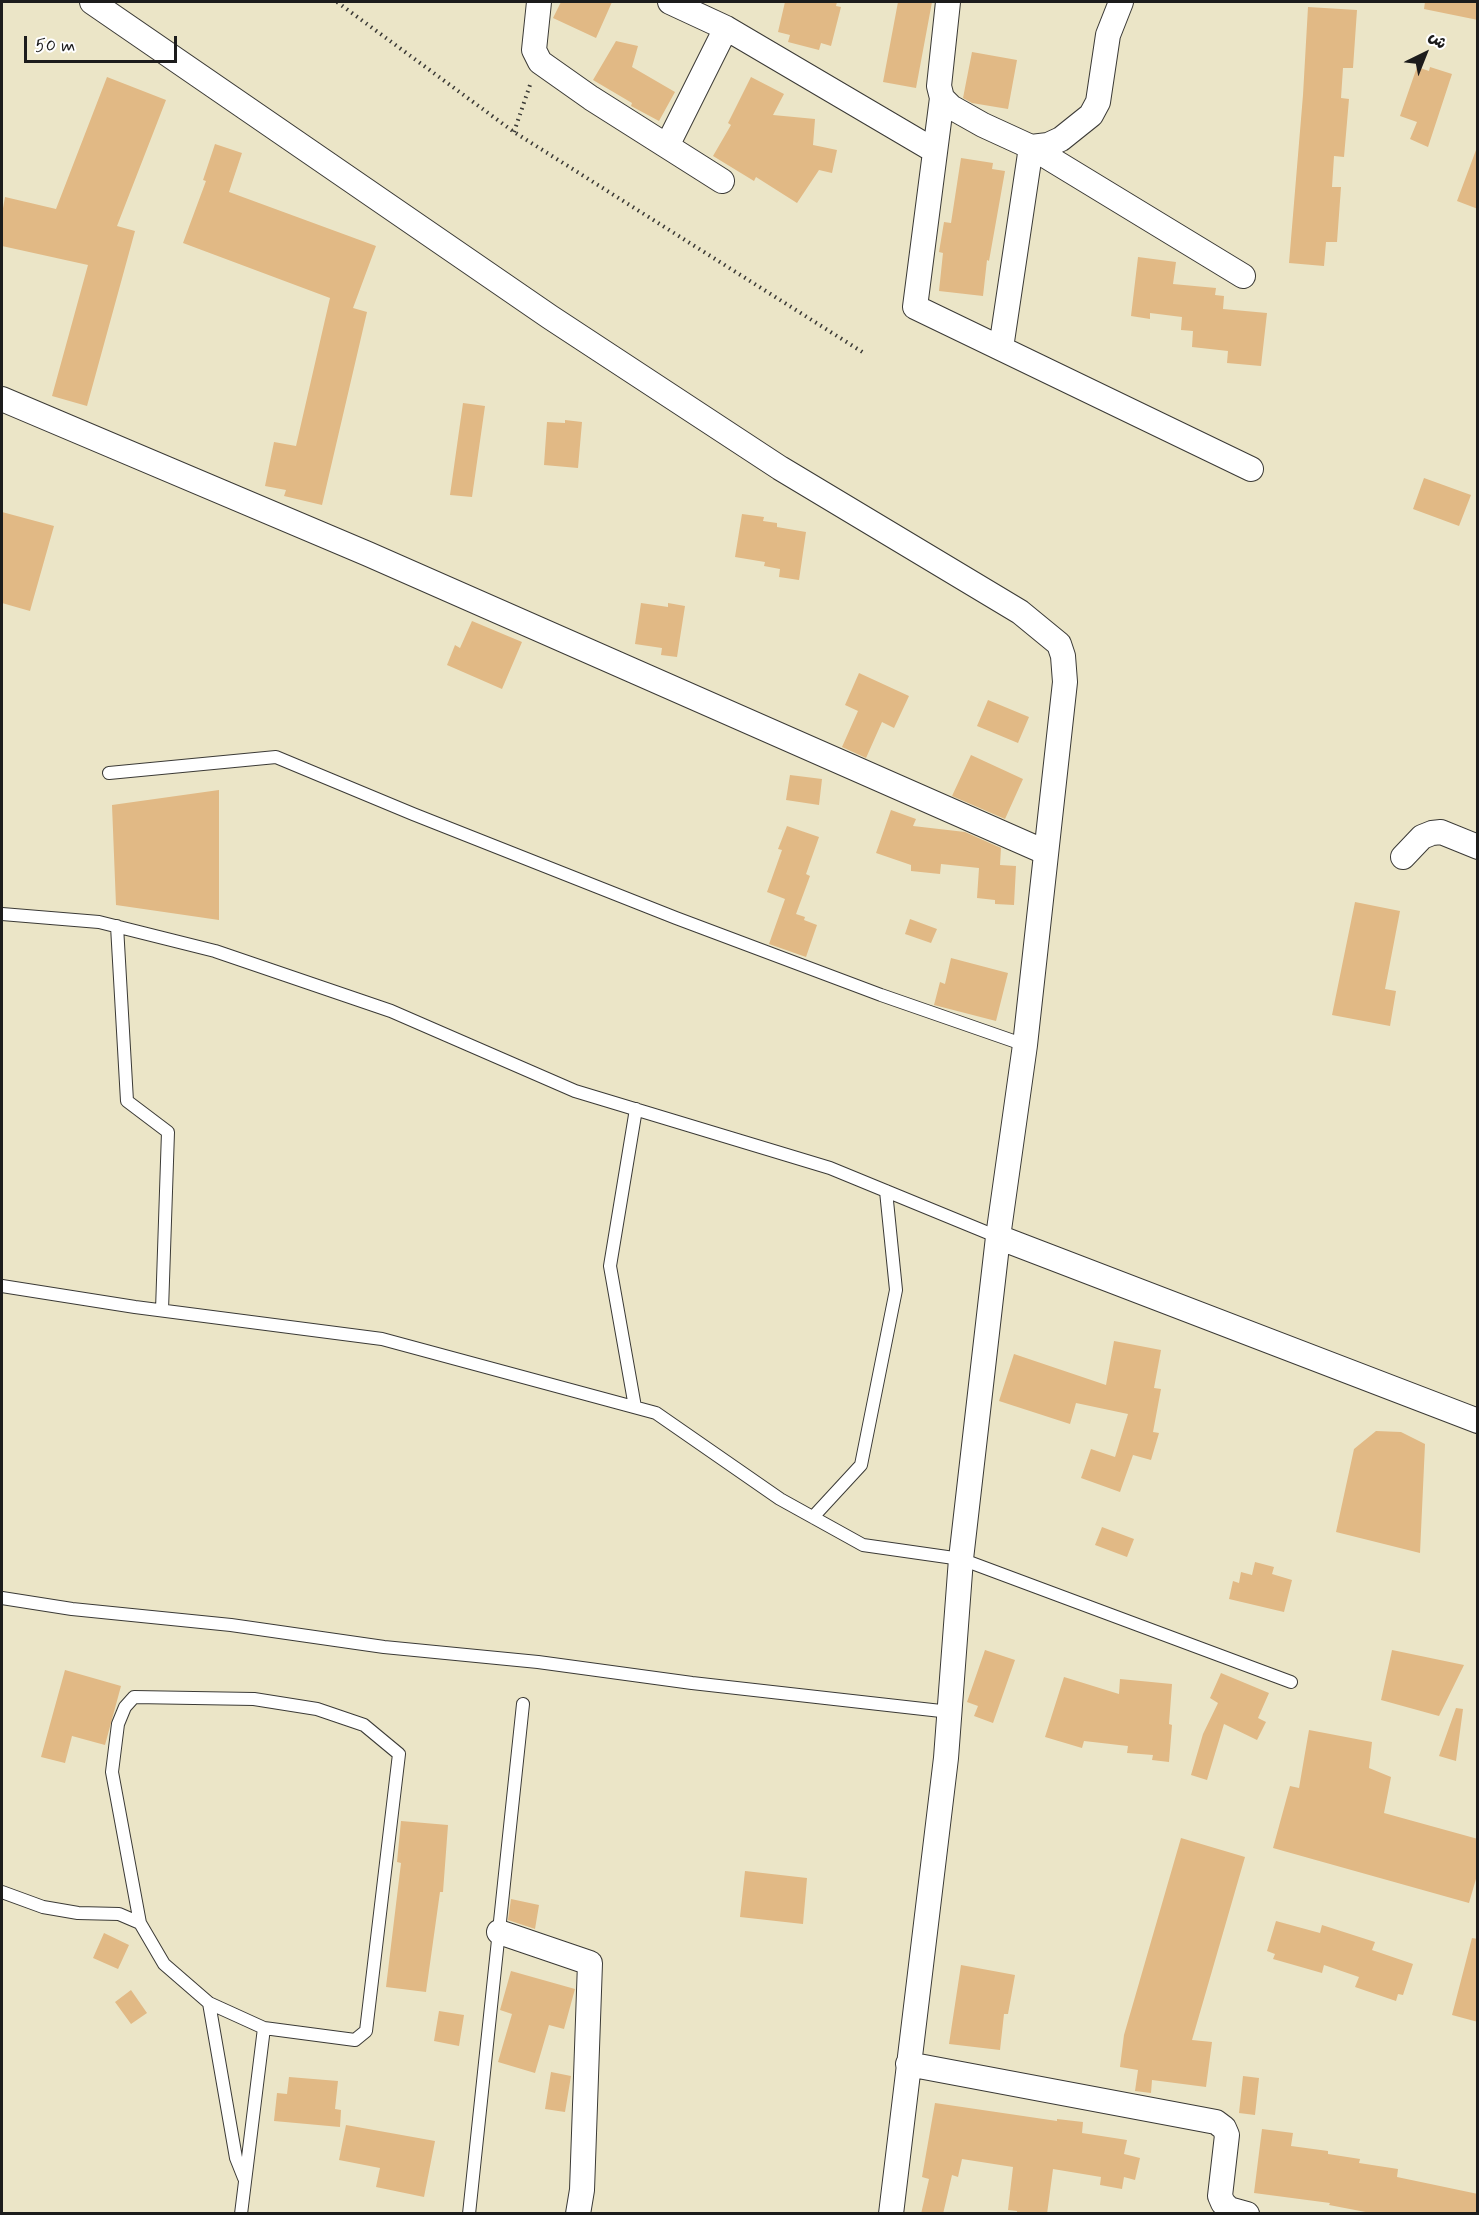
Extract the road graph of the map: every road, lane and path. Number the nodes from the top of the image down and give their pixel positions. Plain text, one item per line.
1 (92, 2) edge
2 (337, 2) edge
3 (539, 2) edge
4 (670, 2) edge
5 (948, 2) edge
6 (1121, 2) edge
7 (726, 28) junction
8 (540, 62) junction
9 (942, 98) junction
10 (514, 132) junction
11 (667, 146) junction
12 (1031, 147) junction
13 (935, 151) junction
14 (722, 181) dead end
15 (1244, 276) dead end
16 (1002, 348) junction
17 (864, 353) dead end
18 (2, 399) edge
19 (1251, 469) dead end
20 (109, 773) dead end
21 (1478, 847) edge
22 (1045, 852) junction
23 (1403, 857) dead end
24 (2, 914) edge
25 (117, 926) junction
26 (1024, 1045) junction
27 (636, 1109) junction
28 (886, 1191) junction
29 (998, 1237) junction
30 (2, 1286) edge
31 (162, 1310) junction
32 (635, 1407) junction
33 (1478, 1421) edge
34 (813, 1517) junction
35 (962, 1559) junction
36 (2, 1598) edge
37 (1292, 1682) dead end
38 (524, 1704) dead end
39 (950, 1712) junction
40 (2, 1892) edge
41 (140, 1923) junction
42 (499, 1932) junction
43 (210, 2003) junction
44 (264, 2028) junction
45 (908, 2064) junction
46 (245, 2181) junction
47 (242, 2214) edge
48 (469, 2214) edge
49 (578, 2214) edge
50 (891, 2214) edge
51 (1247, 2214) edge

1 - 22 street
2 - 10 path
3 - 8 street
4 - 7 street
5 - 9 street
6 - 12 street
7 - 11 street
7 - 13 street
8 - 10 path
8 - 11 street
9 - 12 street
9 - 13 street
10 - 17 path
11 - 14 street
12 - 15 street
12 - 16 street
13 - 16 street
16 - 19 street
18 - 22 street
20 - 26 lane
21 - 23 street
22 - 26 street
24 - 25 lane
25 - 27 lane
25 - 31 lane
26 - 29 street
27 - 28 lane
27 - 32 lane
28 - 29 lane
28 - 34 lane
29 - 33 street
29 - 35 street
30 - 31 lane
31 - 32 lane
32 - 34 lane
34 - 35 lane
35 - 37 lane
35 - 39 street
36 - 39 lane
38 - 42 lane
39 - 45 street
40 - 41 lane
41 - 43 lane
41 - 44 lane
42 - 48 lane
42 - 49 street
43 - 44 lane
43 - 46 lane
44 - 46 lane
45 - 50 street
45 - 51 street
46 - 47 lane

